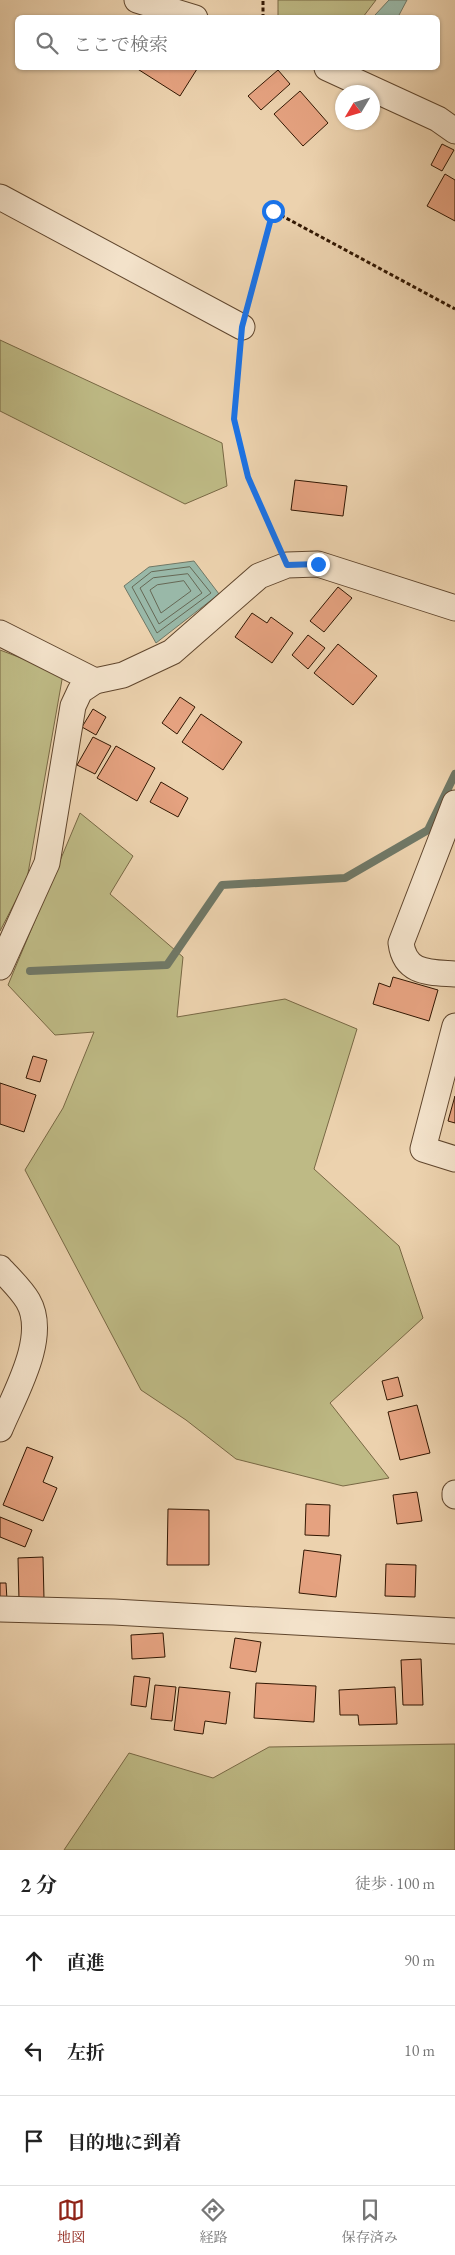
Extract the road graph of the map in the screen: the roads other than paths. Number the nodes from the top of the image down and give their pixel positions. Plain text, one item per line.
1 (136, 0) edge
2 (185, 15) edge
3 (331, 70) edge
4 (455, 131) edge
5 (0, 197) edge
6 (242, 327) road end
7 (455, 608) edge
8 (0, 633) edge
9 (94, 681) junction
10 (455, 803) edge
11 (0, 967) edge
12 (455, 974) edge
13 (455, 1026) edge
14 (455, 1159) edge
15 (0, 1268) edge
16 (0, 1429) edge
17 (0, 1608) edge
18 (455, 1631) edge

1 - 2 street
3 - 4 street
5 - 6 street
7 - 9 street
8 - 9 street
9 - 11 street
10 - 12 street
13 - 14 street
15 - 16 street
17 - 18 street

